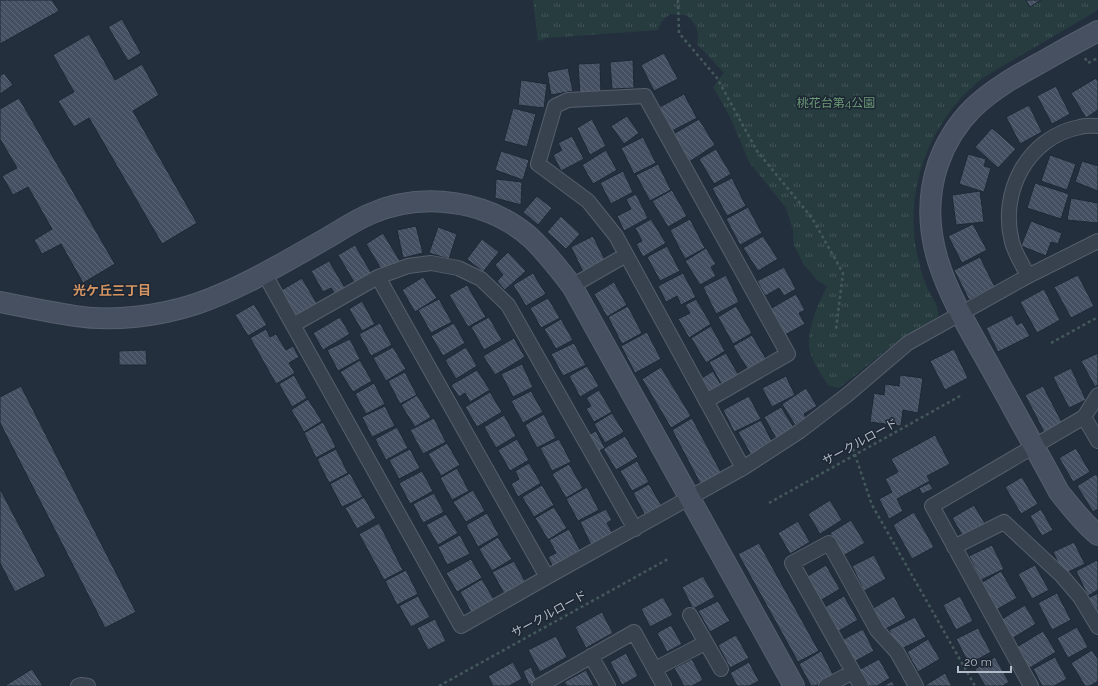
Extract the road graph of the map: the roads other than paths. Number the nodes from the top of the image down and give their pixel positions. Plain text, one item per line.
1 (1098, 31) edge
2 (1098, 126) edge
3 (1098, 241) edge
4 (626, 255) junction
5 (264, 273) junction
6 (1028, 276) junction
7 (378, 277) junction
8 (572, 286) junction
9 (0, 302) edge
10 (960, 314) junction
11 (293, 325) junction
12 (1098, 395) edge
13 (706, 401) junction
14 (1084, 418) junction
15 (1098, 441) edge
16 (1035, 447) junction
17 (743, 468) junction
18 (689, 497) junction
19 (635, 529) junction
20 (1098, 535) edge
21 (954, 547) junction
22 (547, 577) junction
23 (690, 615) dead end
24 (1098, 626) edge
25 (705, 643) junction
26 (592, 656) junction
27 (655, 669) junction
28 (720, 669) dead end
29 (853, 672) junction
30 (543, 685) edge
31 (78, 686) edge
32 (88, 686) edge
33 (608, 686) edge
34 (664, 686) edge
35 (794, 686) edge
36 (826, 686) edge
37 (861, 686) edge
38 (916, 686) edge
39 (1031, 686) edge

1 - 10 street
2 - 6 street
3 - 6 street
4 - 8 street
4 - 13 street
4 - 13 street
5 - 8 street
5 - 9 street
5 - 11 street
6 - 10 street
7 - 11 street
7 - 19 street
7 - 22 street
8 - 18 street
10 - 16 street
10 - 17 street
11 - 22 street
12 - 14 street
13 - 17 street
14 - 15 street
14 - 16 street
16 - 20 street
16 - 21 street
17 - 18 street
18 - 19 street
18 - 35 street
19 - 22 street
21 - 24 street
21 - 39 street
23 - 25 street
25 - 27 street
25 - 28 street
26 - 27 street
26 - 30 street
26 - 33 street
27 - 34 street
29 - 36 street
29 - 37 street
29 - 38 street
31 - 32 street

